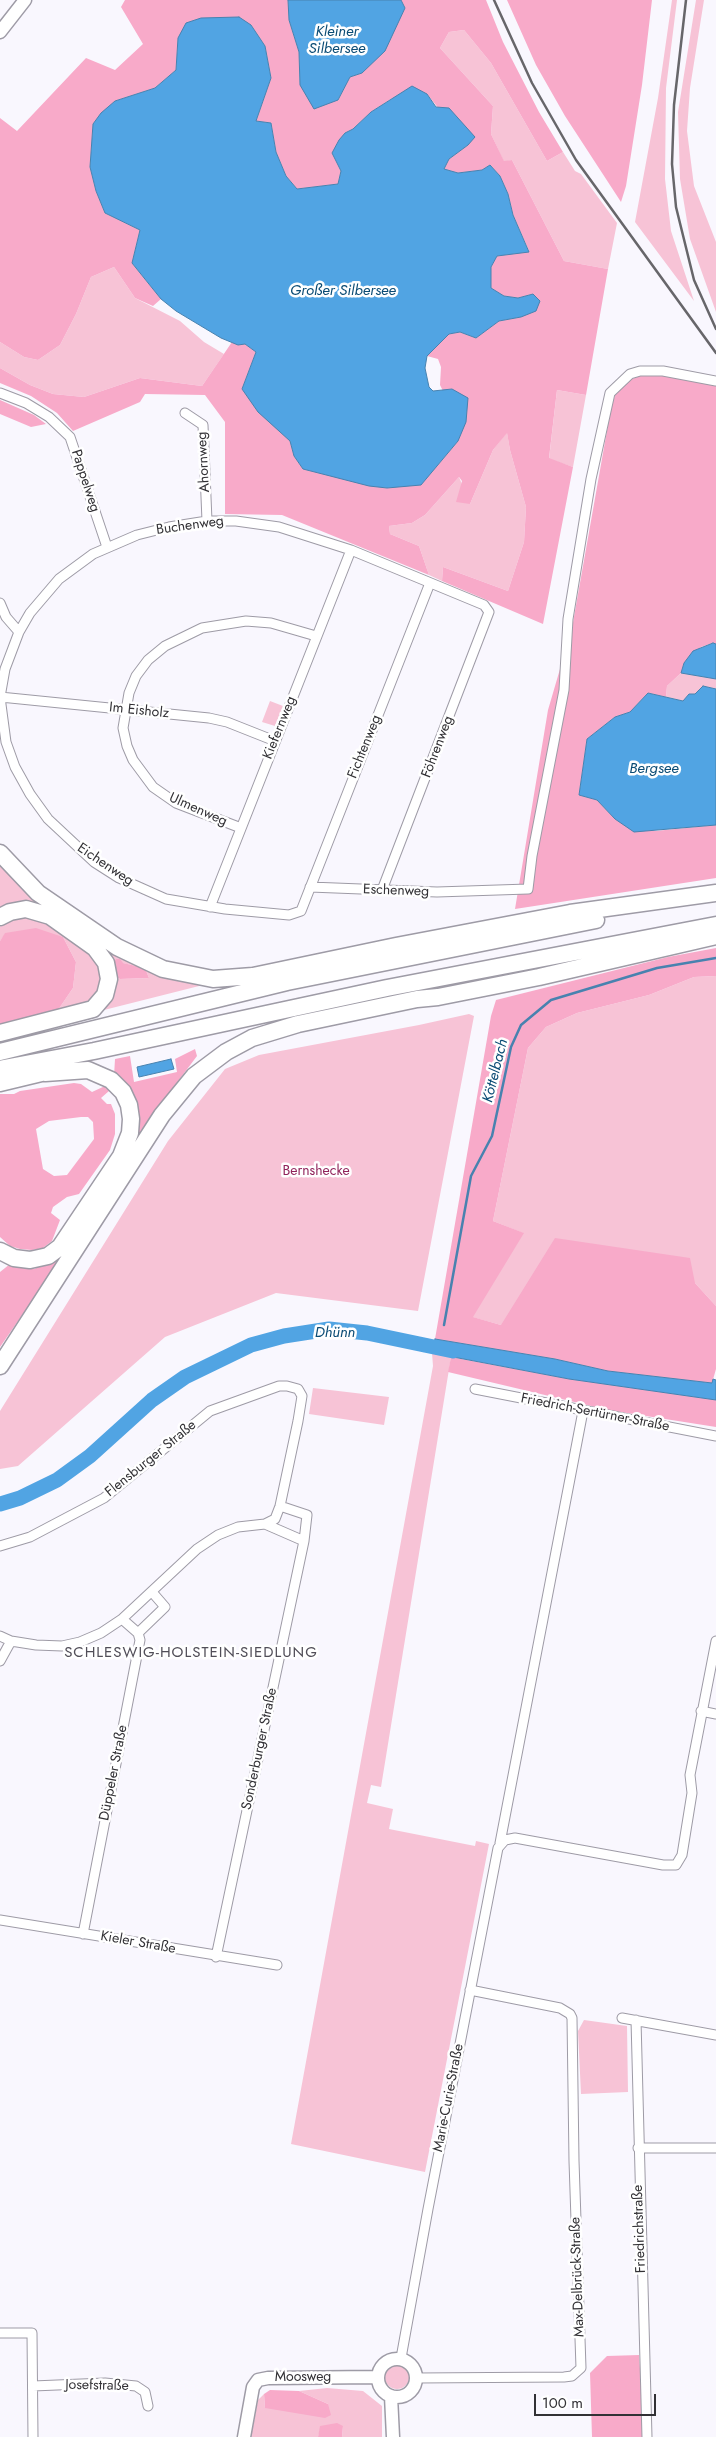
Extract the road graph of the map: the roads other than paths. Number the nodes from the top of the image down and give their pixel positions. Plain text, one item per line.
1 (25, 0) edge
2 (0, 32) edge
3 (716, 381) edge
4 (0, 393) edge
5 (185, 413) dead end
6 (207, 521) junction
7 (107, 547) junction
8 (351, 550) junction
9 (430, 583) junction
10 (0, 603) edge
11 (484, 605) joint
12 (19, 632) junction
13 (316, 636) junction
14 (0, 697) edge
15 (125, 710) junction
16 (275, 741) junction
17 (241, 828) junction
18 (0, 853) edge
19 (310, 887) junction
20 (382, 890) junction
21 (716, 893) edge
22 (210, 907) junction
23 (301, 910) joint
24 (0, 917) edge
25 (716, 925) edge
26 (716, 936) edge
27 (253, 976) junction
28 (209, 1025) junction
29 (0, 1033) edge
30 (0, 1040) edge
31 (0, 1052) edge
32 (0, 1069) edge
33 (45, 1072) junction
34 (0, 1083) edge
35 (0, 1251) edge
36 (0, 1366) edge
37 (475, 1389) dead end
38 (583, 1411) junction
39 (716, 1436) edge
40 (280, 1506) junction
41 (265, 1524) junction
42 (304, 1541) junction
43 (0, 1546) edge
44 (152, 1592) junction
45 (122, 1619) junction
46 (138, 1633) junction
47 (0, 1636) edge
48 (11, 1641) junction
49 (716, 1641) edge
50 (0, 1661) edge
51 (702, 1712) junction
52 (716, 1714) edge
53 (502, 1842) junction
54 (0, 1920) edge
55 (83, 1934) junction
56 (216, 1957) junction
57 (277, 1965) dead end
58 (470, 1990) junction
59 (622, 2018) dead end
60 (636, 2020) junction
61 (716, 2034) edge
62 (638, 2148) junction
63 (716, 2148) edge
64 (0, 2333) edge
65 (401, 2358) junction
66 (378, 2377) junction
67 (416, 2378) junction
68 (33, 2386) junction
69 (397, 2396) junction
70 (148, 2406) dead end
71 (33, 2437) edge
72 (244, 2437) edge
73 (392, 2437) edge
74 (401, 2437) edge
75 (647, 2437) edge

1 - 2 street
3 - 20 street, Eschenweg
4 - 7 street, Pappelweg
5 - 6 street, Ahornweg
6 - 7 street, Buchenweg
6 - 8 street, Buchenweg
7 - 12 street, Buchenweg
8 - 9 street, Buchenweg
8 - 13 street, Kiefernweg
9 - 11 street, Buchenweg
9 - 19 street, Fichtenweg
10 - 12 street
11 - 20 street, Föhrenweg
12 - 14 street, Buchenweg
13 - 15 street, Ulmenweg
13 - 16 street, Kiefernweg
14 - 15 street, Im Eisholz
14 - 22 street, Eichenweg
15 - 16 street, Im Eisholz
15 - 17 street, Ulmenweg
16 - 17 street, Kiefernweg
17 - 22 street, Kiefernweg
18 - 27 highway
19 - 20 street, Eschenweg
19 - 23 street, Fichtenweg
21 - 27 highway
21 - 31 highway
22 - 23 street, Eichenweg
24 - 29 highway
25 - 28 highway
26 - 36 highway
27 - 30 highway
28 - 32 highway
28 - 33 highway
33 - 34 highway
33 - 35 highway
37 - 38 street, Friedrich-Sertürner-Straße
38 - 39 street, Friedrich-Sertürner-Straße
38 - 53 street, Marie-Curie-Straße
40 - 41 street
40 - 42 street, Sonderburger Straße
40 - 43 street, Flensburger Straße
41 - 42 street
41 - 44 street
42 - 56 street, Sonderburger Straße
44 - 45 street
44 - 46 street
45 - 46 street
45 - 48 street
46 - 55 street, Düppeler Straße
47 - 48 street
48 - 50 street
49 - 51 street
51 - 52 street
51 - 53 street
53 - 58 street, Marie-Curie-Straße
54 - 55 street, Kieler Straße
55 - 56 street, Kieler Straße
56 - 57 street, Kieler Straße
58 - 65 street, Marie-Curie-Straße
58 - 67 street, Max-Delbrück-Straße
59 - 60 street
60 - 61 street
60 - 62 street, Friedrichstraße
62 - 63 street
62 - 75 street, Friedrichstraße
64 - 68 street
65 - 66 street
65 - 67 street
66 - 69 street
66 - 72 street, Moosweg
67 - 69 street
68 - 70 street, Josefstraße
68 - 71 street
69 - 73 street
69 - 74 street

